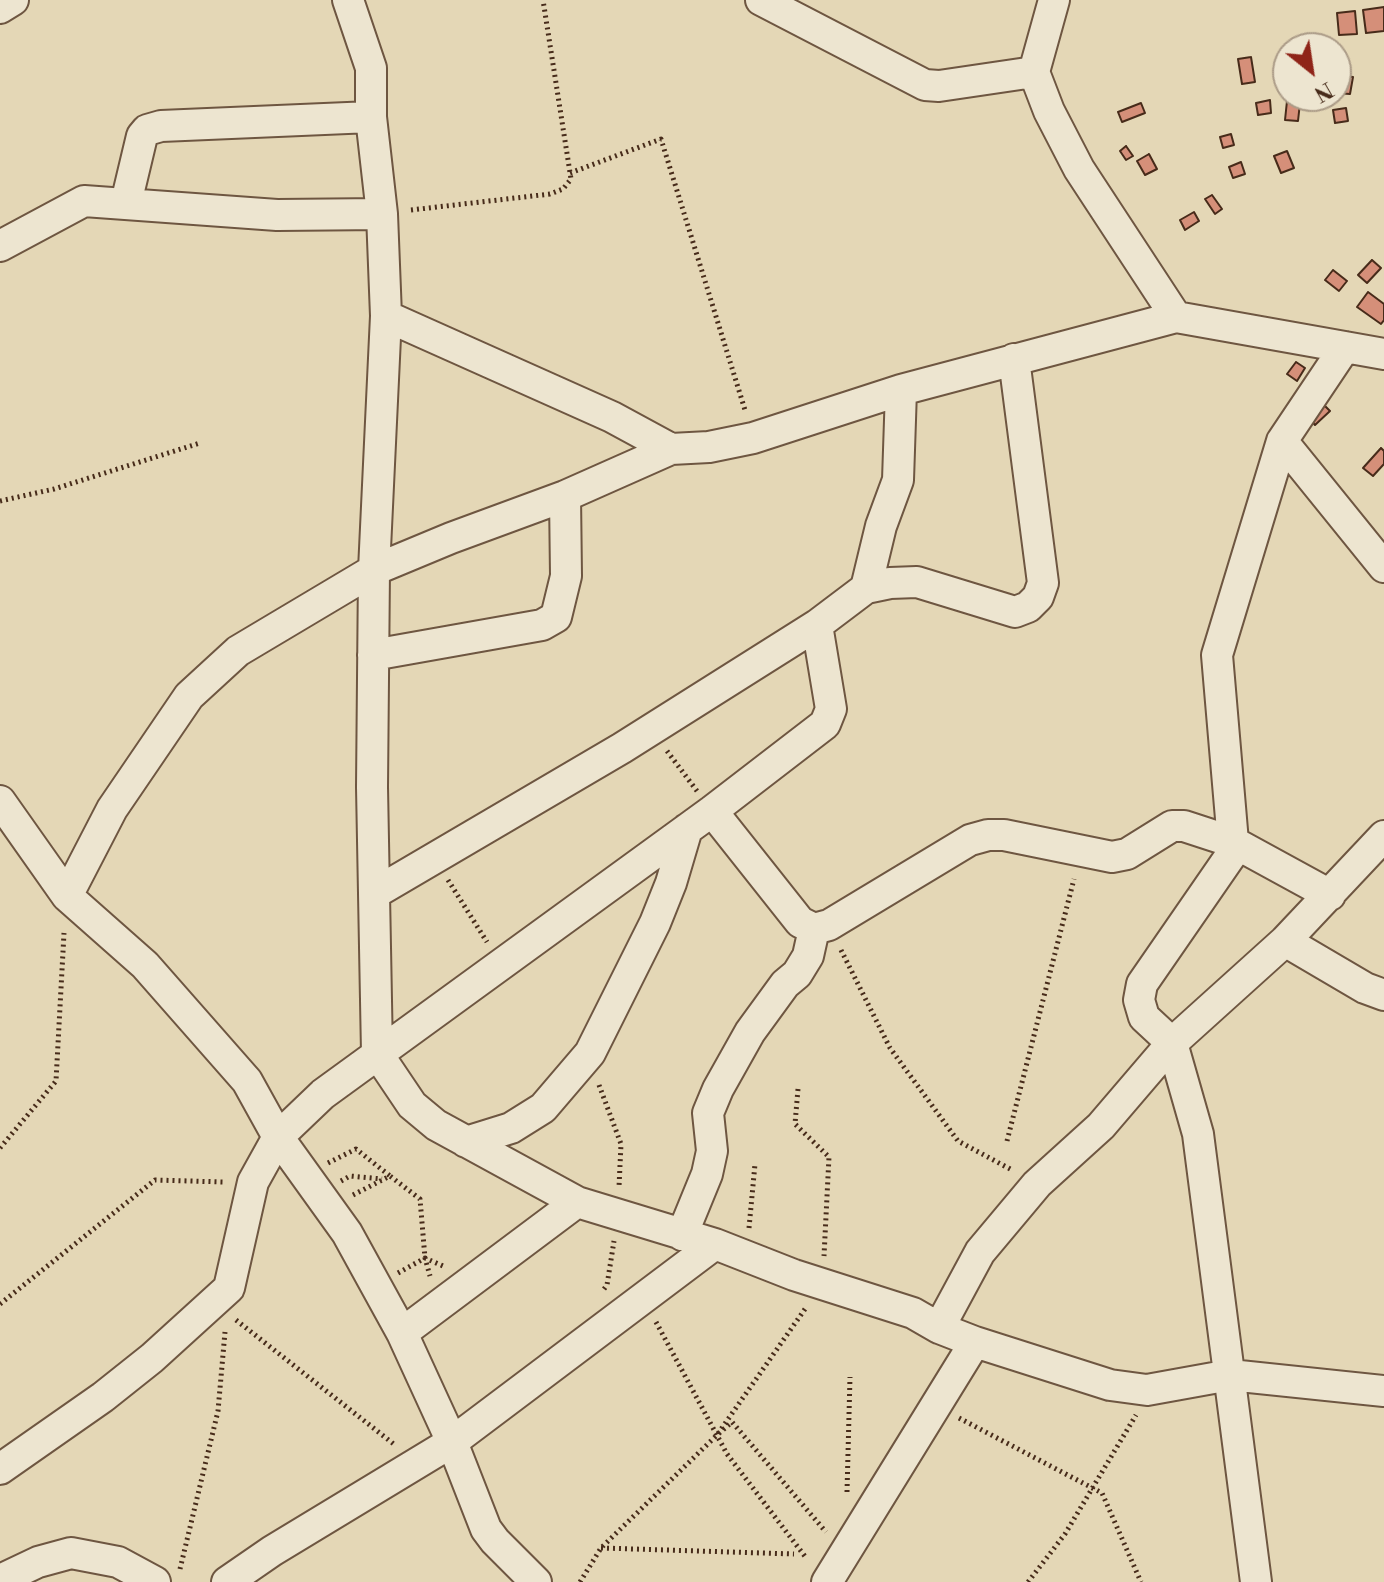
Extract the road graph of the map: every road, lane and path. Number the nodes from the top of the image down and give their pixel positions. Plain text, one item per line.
1 (13, 0) edge
2 (348, 0) edge
3 (543, 0) edge
4 (761, 0) edge
5 (1054, 0) edge
6 (0, 8) edge
7 (1034, 72) junction
8 (371, 117) junction
9 (570, 173) junction
10 (126, 203) junction
11 (382, 214) junction
12 (0, 246) edge
13 (386, 316) junction
14 (1176, 317) junction
15 (1345, 347) junction
16 (1384, 354) edge
17 (1014, 359) junction
18 (901, 390) junction
19 (753, 438) junction
20 (1282, 441) junction
21 (200, 443) dead end
22 (671, 449) junction
23 (565, 496) junction
24 (0, 501) edge
25 (1384, 567) edge
26 (374, 570) junction
27 (866, 588) junction
28 (817, 625) junction
29 (373, 655) junction
30 (651, 729) junction
31 (0, 801) edge
32 (712, 811) junction
33 (687, 829) junction
34 (1384, 836) edge
35 (1235, 844) junction
36 (434, 859) junction
37 (1077, 867) dead end
38 (375, 893) junction
39 (1330, 895) junction
40 (67, 896) junction
41 (822, 927) junction
42 (1285, 941) junction
43 (501, 963) junction
44 (1384, 995) edge
45 (1172, 1043) junction
46 (377, 1053) junction
47 (798, 1089) dead end
48 (278, 1137) junction
49 (1007, 1141) dead end
50 (466, 1142) junction
51 (0, 1148) edge
52 (755, 1164) dead end
53 (323, 1166) dead end
54 (387, 1178) junction
55 (253, 1182) junction
56 (1037, 1184) junction
57 (330, 1197) junction
58 (577, 1202) junction
59 (682, 1235) junction
60 (715, 1244) junction
61 (747, 1257) junction
62 (473, 1280) junction
63 (822, 1284) junction
64 (228, 1300) junction
65 (643, 1300) junction
66 (0, 1304) edge
67 (939, 1328) junction
68 (402, 1333) junction
69 (975, 1342) junction
70 (1230, 1375) junction
71 (850, 1377) dead end
72 (1384, 1391) edge
73 (937, 1407) junction
74 (1137, 1414) dead end
75 (717, 1435) junction
76 (452, 1442) junction
77 (418, 1463) junction
78 (0, 1469) edge
79 (846, 1495) dead end
80 (601, 1548) junction
81 (794, 1554) dead end
82 (845, 1554) junction
83 (821, 1576) edge
84 (0, 1580) edge
85 (155, 1582) edge
86 (177, 1582) edge
87 (227, 1582) edge
88 (536, 1582) edge
89 (580, 1582) edge
90 (1028, 1582) edge
91 (1141, 1582) edge
92 (1256, 1582) edge

1 - 6 street
2 - 8 street
3 - 9 path
4 - 7 street
5 - 7 street
7 - 14 street
8 - 10 street
8 - 11 street
9 - 11 path
9 - 19 path
10 - 11 street
10 - 12 street
11 - 13 street
13 - 22 street
13 - 26 street
14 - 15 street
14 - 17 street
15 - 16 street
15 - 20 street
17 - 18 street
17 - 27 street
18 - 19 street
18 - 27 street
19 - 22 street
20 - 25 street
20 - 35 street
21 - 24 path
22 - 23 street
23 - 26 street
23 - 29 street
26 - 29 street
26 - 40 street
27 - 28 street
28 - 30 street
28 - 32 street
29 - 38 street
30 - 32 path
30 - 36 street
31 - 40 street
32 - 33 street
32 - 41 street
33 - 43 street
33 - 50 street
34 - 39 street
35 - 39 street
35 - 41 street
35 - 45 street
36 - 38 street
36 - 43 path
37 - 49 path
38 - 46 street
39 - 42 street
40 - 48 street
40 - 51 path
41 - 56 path
41 - 59 street
42 - 44 street
42 - 45 street
43 - 46 street
45 - 56 street
45 - 70 street
46 - 48 street
46 - 50 street
47 - 63 path
48 - 55 street
48 - 57 street
50 - 58 street
52 - 61 path
53 - 54 path
54 - 57 path
54 - 57 path
54 - 62 path
55 - 64 street
55 - 66 path
56 - 67 street
57 - 68 street
58 - 59 street
58 - 62 street
59 - 60 street
60 - 61 street
60 - 65 street
61 - 63 street
62 - 68 street
63 - 67 street
63 - 75 path
64 - 77 path
64 - 78 street
64 - 86 path
65 - 75 path
65 - 76 street
67 - 69 street
68 - 76 street
69 - 70 street
69 - 73 street
70 - 72 street
70 - 92 street
71 - 79 path
73 - 82 street
73 - 91 path
74 - 90 path
75 - 80 path
75 - 82 path
75 - 83 path
76 - 77 street
76 - 88 street
77 - 87 street
80 - 81 path
80 - 89 path
82 - 83 street
84 - 85 street

